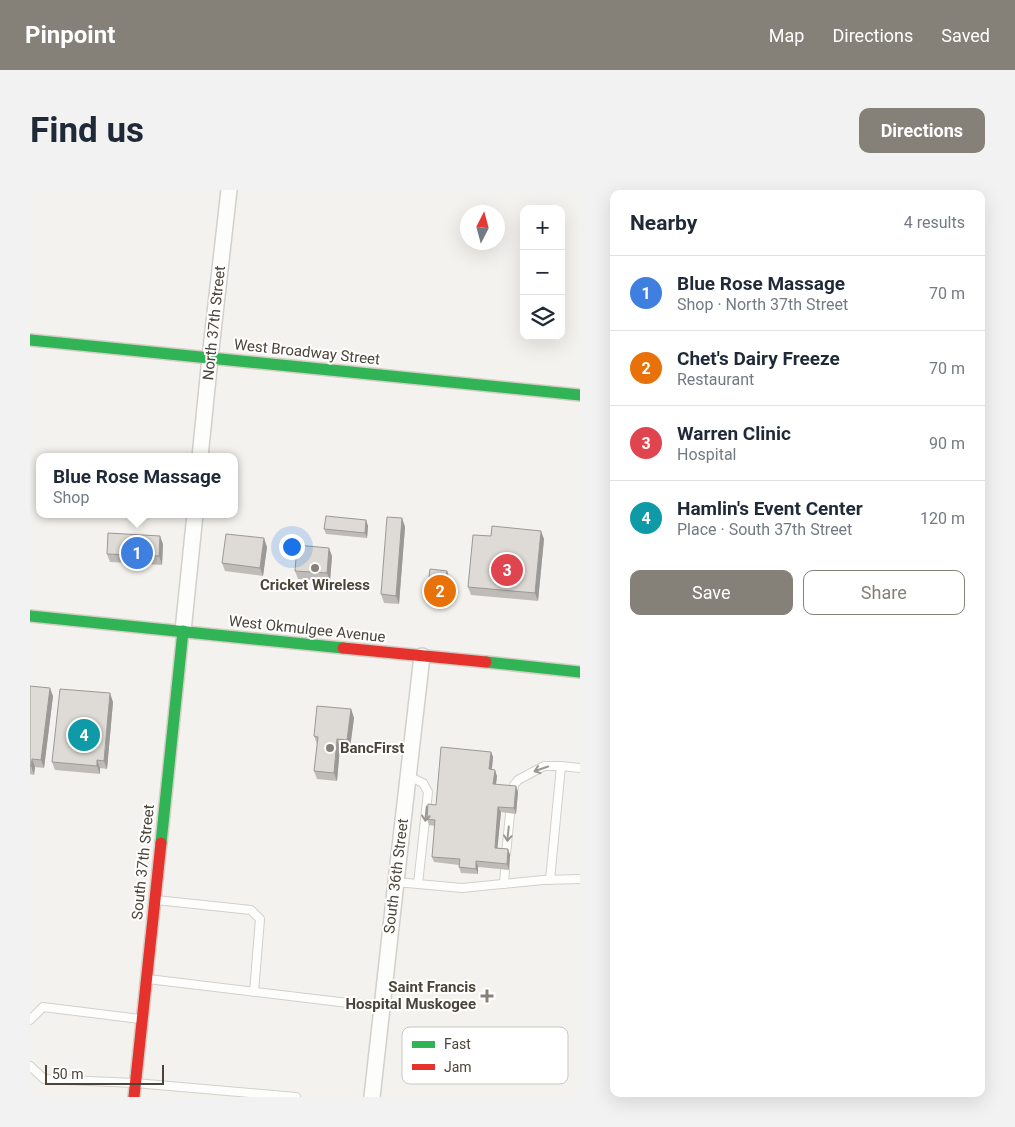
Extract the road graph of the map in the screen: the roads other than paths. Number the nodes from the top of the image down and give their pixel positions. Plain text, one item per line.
1 (230, 190) edge
2 (30, 340) edge
3 (210, 358) junction
4 (580, 395) edge
5 (200, 453) edge
6 (195, 518) edge
7 (30, 616) edge
8 (183, 631) junction
9 (422, 656) junction
10 (580, 672) edge
11 (561, 766) junction
12 (580, 768) edge
13 (408, 776) junction
14 (513, 792) edge
15 (510, 814) edge
16 (506, 854) edge
17 (505, 870) edge
18 (580, 879) edge
19 (550, 880) junction
20 (396, 882) junction
21 (418, 884) junction
22 (504, 884) junction
23 (154, 900) junction
24 (146, 979) junction
25 (254, 992) junction
26 (382, 1007) junction
27 (142, 1019) junction
28 (30, 1020) edge
29 (30, 1066) edge
30 (135, 1083) junction
31 (134, 1097) edge
32 (296, 1097) edge
33 (372, 1097) edge

1 - 3 street, North 37th Street
2 - 3 street, West Broadway Street
3 - 4 street, West Broadway Street
3 - 5 street, North 37th Street
6 - 8 street
7 - 8 street, West Okmulgee Avenue
8 - 9 street, West Okmulgee Avenue
8 - 23 street, South 37th Street
9 - 10 street, West Okmulgee Avenue
9 - 13 street, South 36th Street
11 - 12 lane
11 -> 14 lane
11 - 19 lane
13 - 20 street, South 36th Street
13 -> 21 lane
15 -> 16 lane
17 - 22 lane
18 - 19 lane
19 - 22 lane
20 - 21 lane
20 - 26 street, South 36th Street
21 - 22 lane
23 - 24 street, South 37th Street
23 - 25 lane
24 - 25 lane
24 - 27 street, South 37th Street
25 - 26 lane
26 - 33 street, South 36th Street
27 - 28 lane
27 - 30 street, South 37th Street
29 - 30 lane
30 - 31 street, South 37th Street
30 - 32 lane

